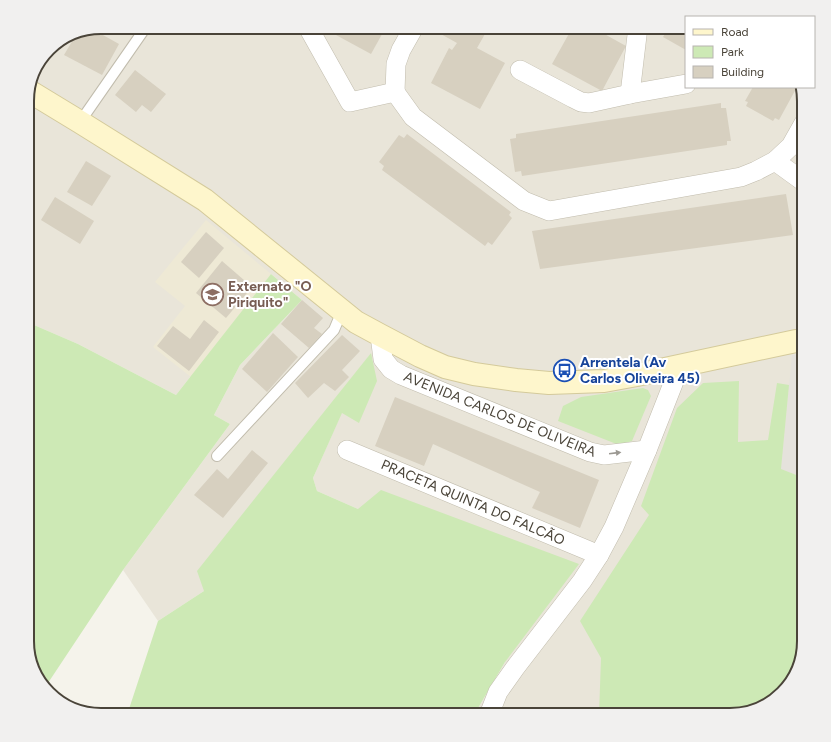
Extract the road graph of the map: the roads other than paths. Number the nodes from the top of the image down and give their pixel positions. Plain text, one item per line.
1 (141, 34) edge
2 (312, 34) edge
3 (410, 34) edge
4 (637, 34) edge
5 (520, 70) dead end
6 (685, 84) edge
7 (395, 92) junction
8 (34, 94) edge
9 (630, 94) junction
10 (80, 122) junction
11 (797, 135) edge
12 (775, 161) junction
13 (797, 177) edge
14 (342, 311) junction
15 (380, 335) junction
16 (797, 341) edge
17 (680, 366) junction
18 (347, 450) dead end
19 (647, 450) junction
20 (217, 456) dead end
21 (599, 555) junction
22 (492, 708) edge

1 - 10 lane
2 - 7 street
3 - 7 street
4 - 9 street
5 - 9 street
6 - 9 street
7 - 12 street
8 - 10 main road, AVENIDA CARLOS DE OLIVEIRA
10 - 14 main road, AVENIDA CARLOS DE OLIVEIRA
11 - 12 street
12 - 13 street
14 - 15 main road, AVENIDA CARLOS DE OLIVEIRA
14 - 20 lane
15 - 17 main road, AVENIDA CARLOS DE OLIVEIRA
15 -> 19 street, AVENIDA CARLOS DE OLIVEIRA
16 - 17 main road, AVENIDA CARLOS DE OLIVEIRA
17 - 19 street
18 - 21 street, PRACETA QUINTA DO FALCÃO
19 - 21 street
21 - 22 street

